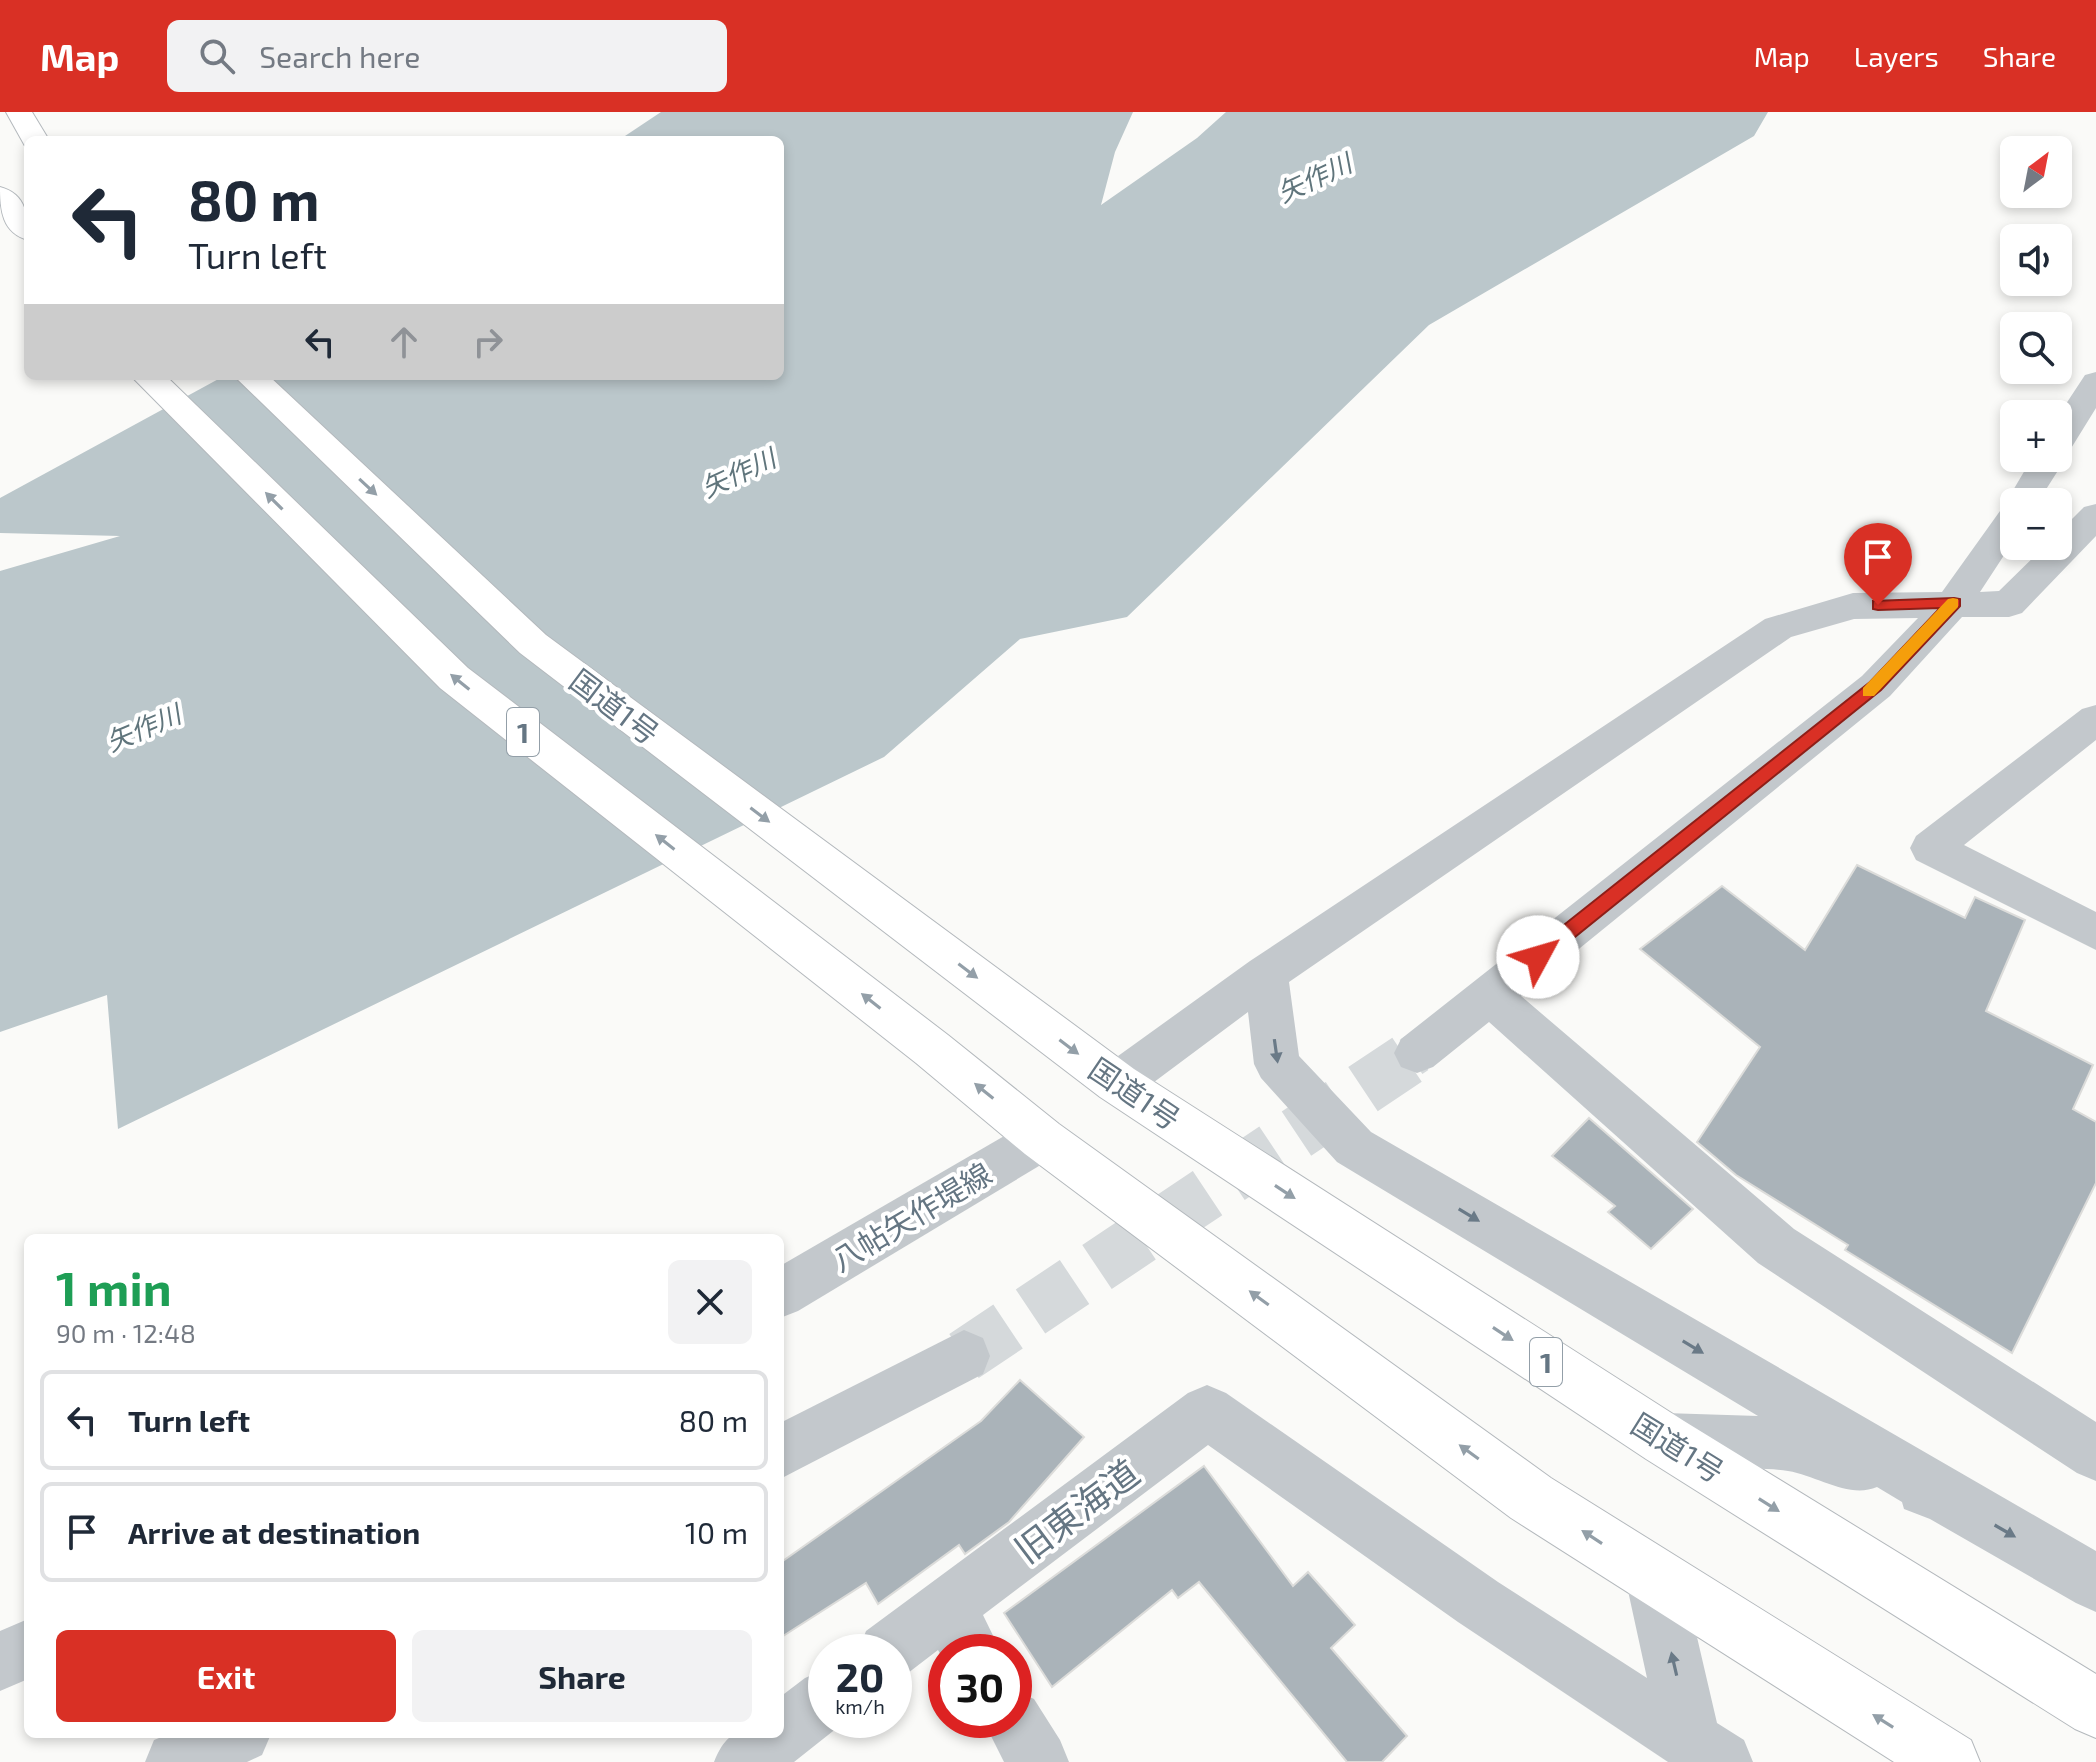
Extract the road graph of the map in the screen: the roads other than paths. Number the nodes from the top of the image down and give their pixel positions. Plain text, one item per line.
1 (19, 112) edge
2 (33, 136) edge
3 (0, 196) edge
4 (24, 226) edge
5 (151, 380) edge
6 (254, 380) edge
7 (2096, 382) edge
8 (2072, 421) edge
9 (2096, 515) edge
10 (2000, 534) edge
11 (1954, 603) junction
12 (2096, 719) edge
13 (2096, 932) edge
14 (1266, 974) junction
15 (1489, 995) junction
16 (1417, 1053) tunnel mouth
17 (1117, 1083) junction
18 (1042, 1139) junction
19 (784, 1292) edge
20 (964, 1356) tunnel mouth
21 (1665, 1440) junction
22 (784, 1450) edge
23 (2096, 1454) edge
24 (1949, 1499) junction
25 (1654, 1577) junction
26 (2096, 1583) edge
27 (959, 1630) edge
28 (912, 1644) edge
29 (24, 1650) edge
30 (0, 1661) edge
31 (2096, 1708) edge
32 (808, 1713) edge
33 (784, 1732) edge
34 (232, 1738) edge
35 (776, 1738) edge
36 (1024, 1738) edge
37 (1706, 1751) edge
38 (176, 1762) edge
39 (745, 1762) edge
40 (1038, 1762) edge
41 (1949, 1762) edge

1 - 2 highway
3 - 4 highway
18 -> 5 highway, 1
6 -> 17 highway, 国道1号 / 1
7 - 8 street
9 - 11 street
10 - 11 street
11 - 14 street
11 - 15 street
12 - 13 street
14 - 17 street
14 -> 24 street
15 - 16 street
15 - 23 street
17 -> 21 highway, 国道1号 / 1
18 - 19 street, 八帖矢作堤線
25 -> 18 highway, 1
20 - 22 street
21 - 24 street
21 -> 31 highway, 国道1号 / 1
24 -> 26 street
37 -> 25 street
41 -> 25 highway, 1
27 - 28 street, 旧東海道
27 - 37 street, 旧東海道
29 - 30 street
32 - 33 street
34 - 38 street
35 - 39 street
36 - 40 street

